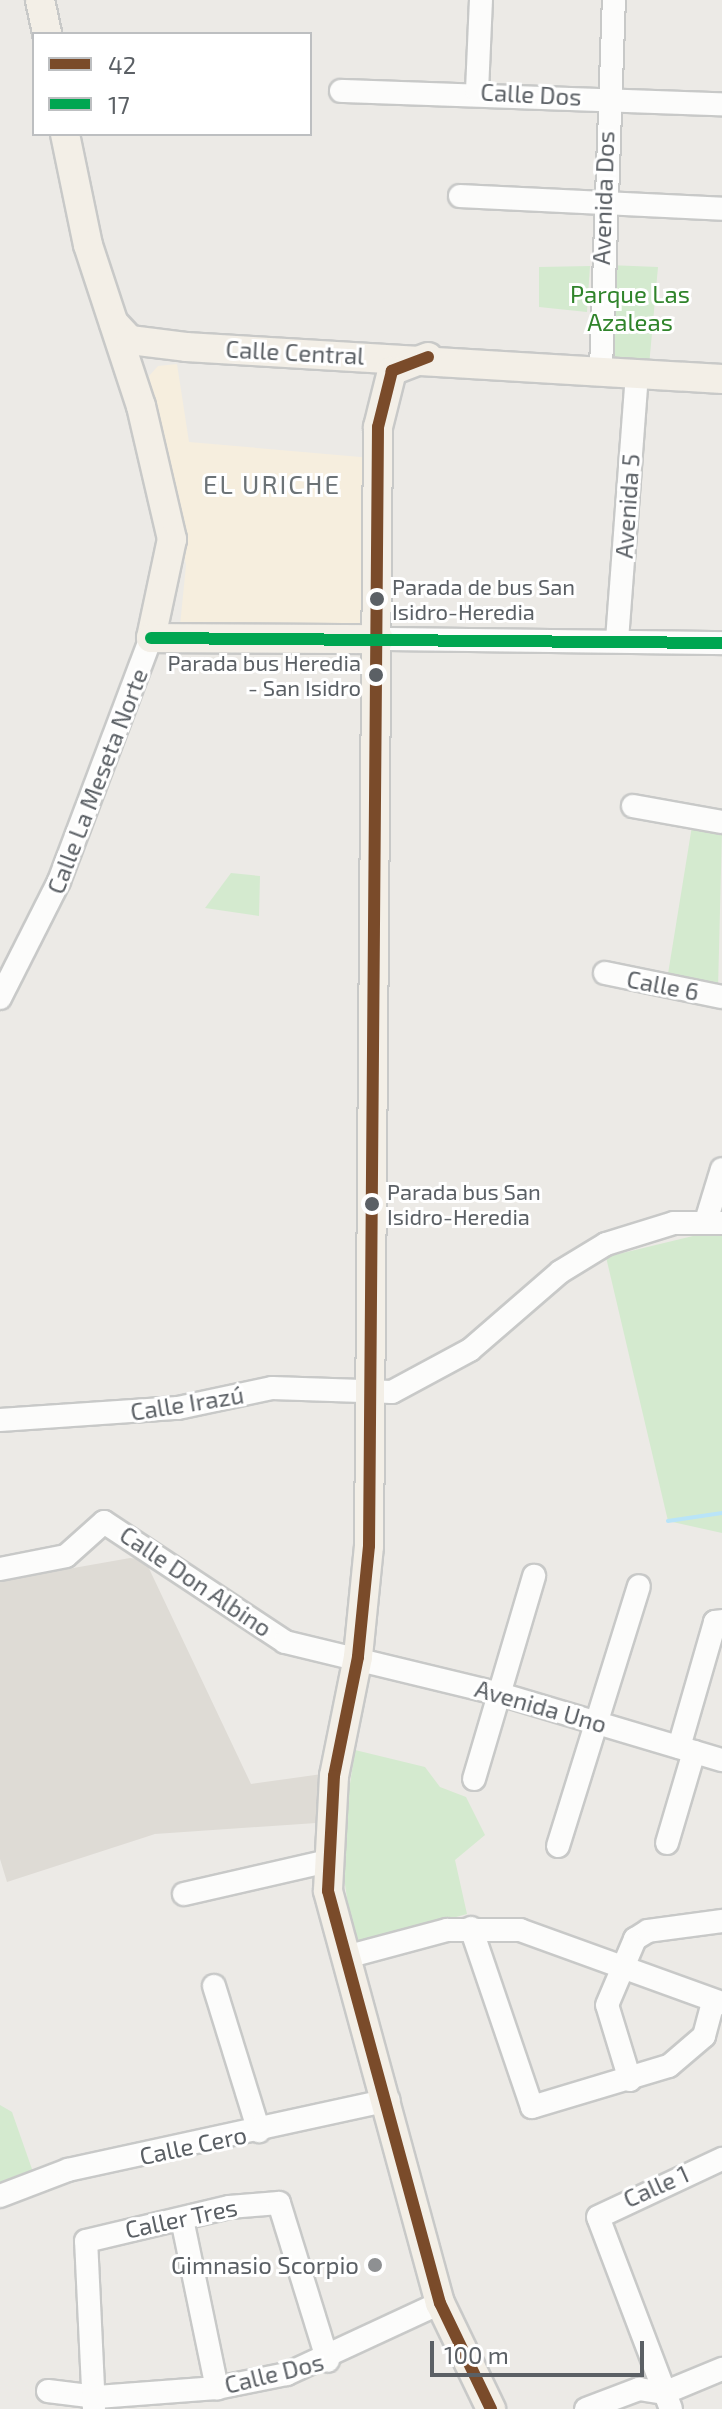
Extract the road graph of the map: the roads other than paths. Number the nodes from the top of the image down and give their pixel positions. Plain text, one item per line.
1 (40, 0) edge
2 (481, 0) edge
3 (614, 0) edge
4 (47, 32) edge
5 (341, 91) dead end
6 (477, 91) junction
7 (607, 97) junction
8 (722, 104) edge
9 (66, 136) edge
10 (460, 196) dead end
11 (602, 204) junction
12 (722, 209) edge
13 (114, 323) junction
14 (186, 347) junction
15 (349, 354) junction
16 (428, 357) junction
17 (595, 369) junction
18 (637, 372) junction
19 (722, 379) edge
20 (141, 406) junction
21 (378, 427) junction
22 (173, 558) junction
23 (371, 631) junction
24 (189, 637) junction
25 (151, 638) junction
26 (617, 640) junction
27 (722, 643) edge
28 (633, 806) dead end
29 (722, 822) edge
30 (605, 973) dead end
31 (722, 997) edge
32 (0, 998) edge
33 (722, 1169) edge
34 (714, 1220) edge
35 (373, 1393) junction
36 (0, 1420) edge
37 (0, 1569) edge
38 (534, 1576) dead end
39 (639, 1586) dead end
40 (722, 1621) edge
41 (358, 1657) junction
42 (500, 1694) junction
43 (598, 1721) junction
44 (686, 1749) junction
45 (722, 1760) edge
46 (474, 1779) dead end
47 (667, 1843) dead end
48 (558, 1846) dead end
49 (328, 1861) junction
50 (184, 1894) dead end
51 (722, 1921) edge
52 (471, 1928) junction
53 (346, 1957) junction
54 (623, 1967) junction
55 (214, 1986) dead end
56 (718, 2003) edge
57 (630, 2080) junction
58 (388, 2100) junction
59 (259, 2131) junction
60 (720, 2164) edge
61 (0, 2196) edge
62 (182, 2219) junction
63 (440, 2303) junction
64 (328, 2361) junction
65 (722, 2369) edge
66 (217, 2388) junction
67 (48, 2391) dead end
68 (95, 2403) edge
69 (663, 2404) edge
70 (491, 2409) edge
71 (586, 2409) edge

1 - 4 main road
2 - 6 street
3 - 7 street, Avenida Dos
5 - 6 street, Calle Dos
6 - 7 street, Calle Dos
7 - 8 street, Calle Dos
7 - 11 street, Avenida Dos
9 - 13 main road, Calle La Meseta Norte
10 - 11 street
11 - 12 street
11 - 17 street, Avenida Dos
13 - 14 main road, Calle Central
13 - 20 main road, Calle La Meseta Norte
14 - 15 main road, Calle Central
14 - 20 main road
15 - 16 main road, Calle Central
15 - 21 main road
16 - 17 main road, Calle Central
16 - 21 main road
17 - 18 main road, Calle Central
18 - 19 main road, Calle Central
18 - 26 street, Avenida 5
20 - 22 main road, Calle La Meseta Norte
21 - 23 main road
22 - 24 main road
22 - 25 main road, Calle La Meseta Norte
23 - 24 main road
23 - 26 street
23 - 35 main road
24 - 25 main road
25 - 32 street, Calle La Meseta Norte
26 - 27 street
28 - 29 street
30 - 31 street, Calle 6
33 - 34 street
34 - 35 street
35 - 36 street, Calle Irazú
35 - 41 main road
37 - 41 street, Calle Don Albino
38 - 42 street
39 - 43 street
40 - 44 street
41 - 42 street, Avenida Uno
41 - 49 main road
42 - 43 street, Avenida Uno
42 - 46 street
43 - 44 street, Avenida Uno
43 - 48 street
44 - 45 street, Avenida Uno
44 - 47 street
49 - 50 street
49 - 53 main road
51 - 54 street
52 - 53 street
52 - 54 street
52 - 57 street
53 - 58 main road
54 - 56 street
54 - 57 street
55 - 59 street
56 - 57 street
58 - 59 street, Calle Cero
58 - 63 main road
59 - 61 street, Calle Cero
60 - 69 street, Calle 1
62 - 64 street, Caller Tres
62 - 66 street
62 - 68 street, Caller Tres
63 - 64 street, Calle Dos
63 - 70 main road
64 - 66 street, Calle Dos
65 - 69 street
66 - 68 street, Calle Dos
67 - 68 street, Calle Dos
69 - 71 street

